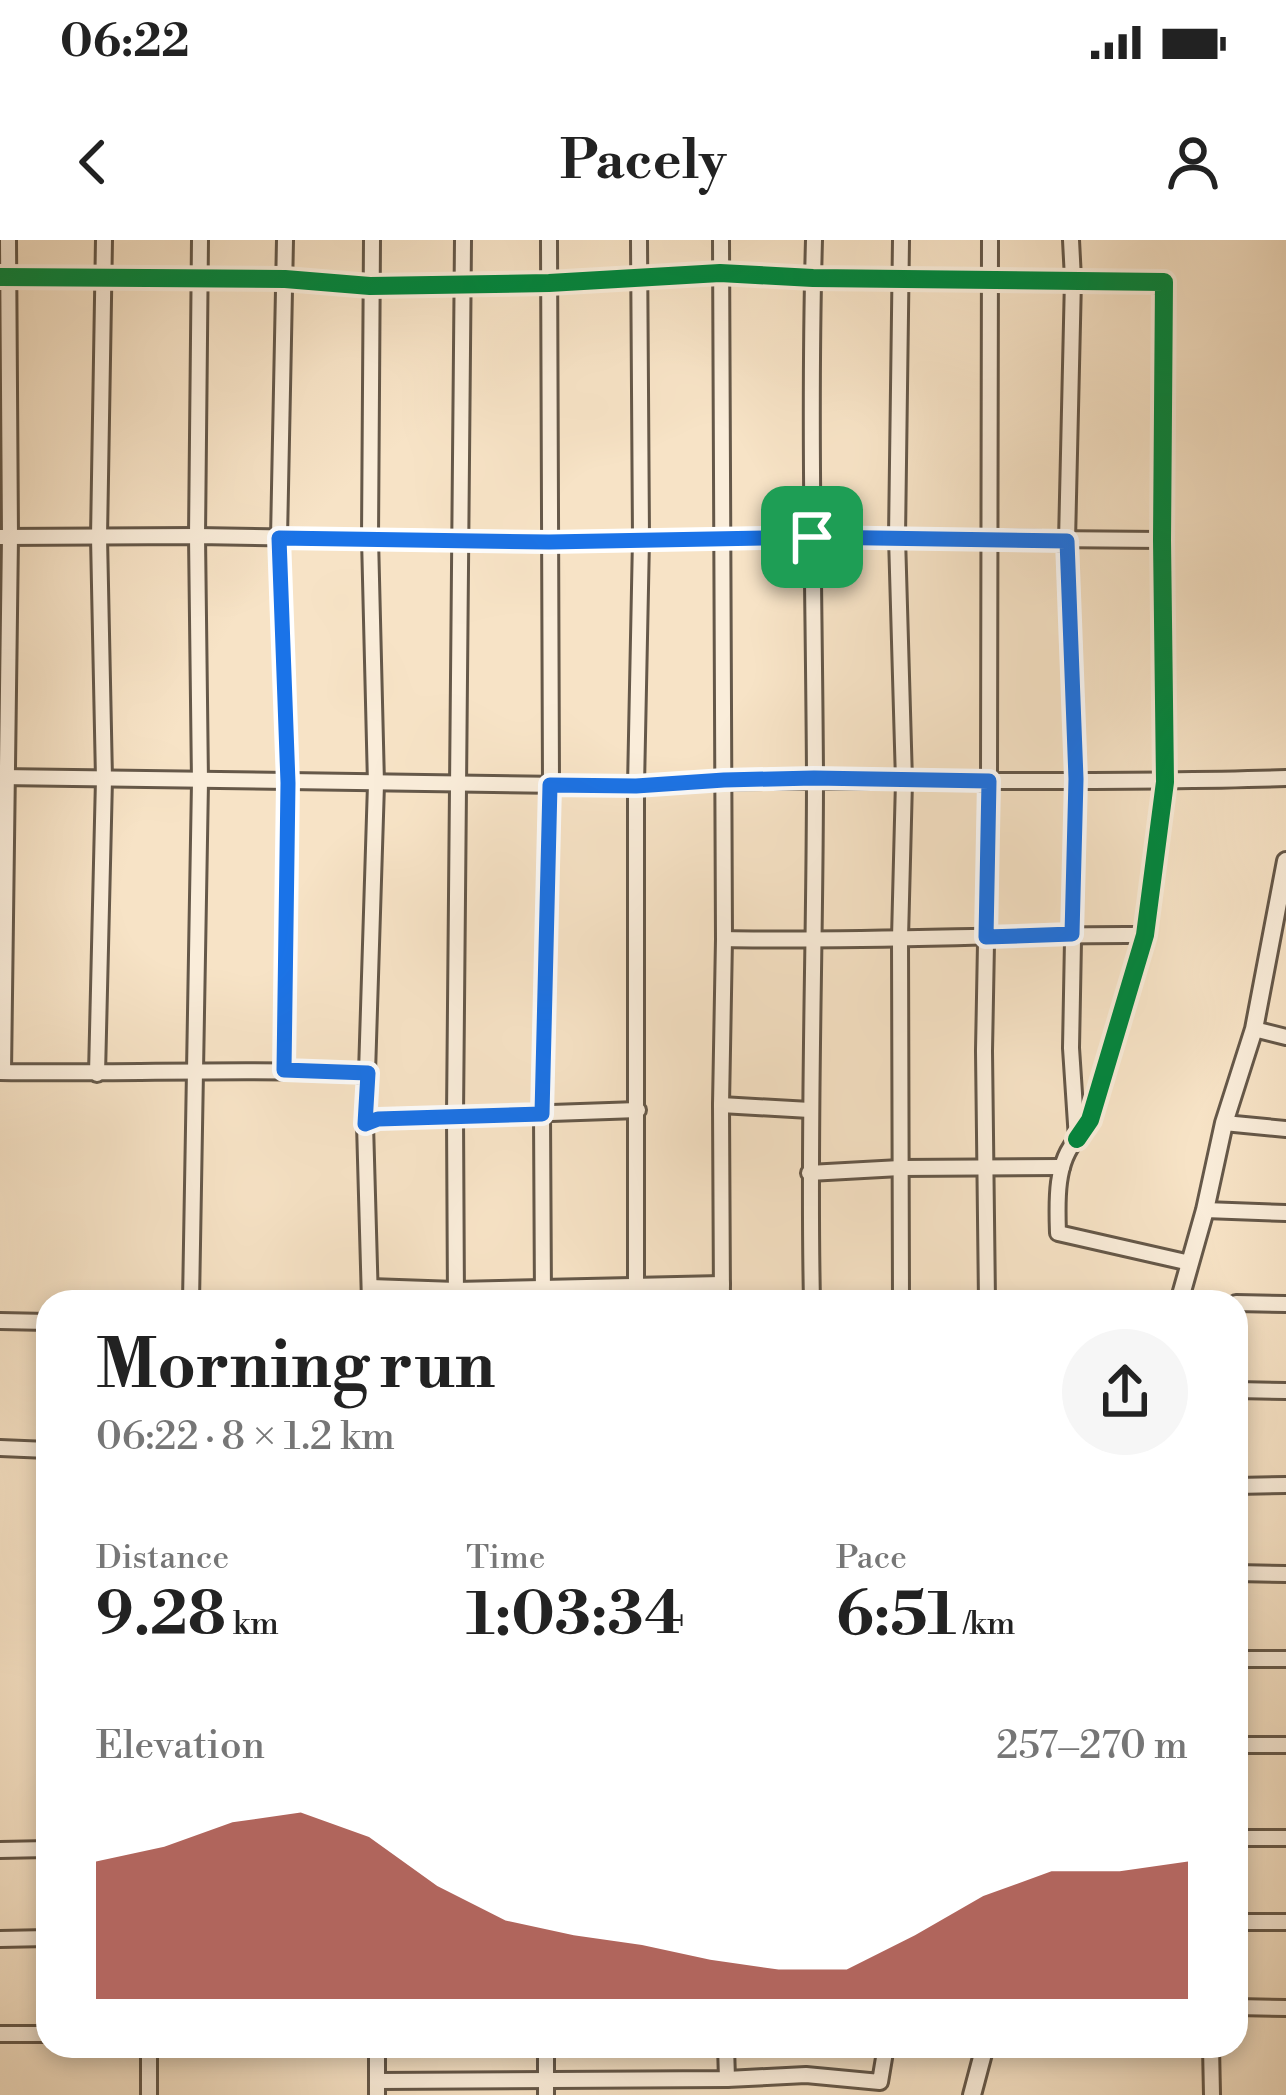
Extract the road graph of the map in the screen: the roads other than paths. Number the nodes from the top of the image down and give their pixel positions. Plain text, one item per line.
1 (8, 240) edge
2 (104, 240) edge
3 (200, 240) edge
4 (285, 240) edge
5 (372, 240) edge
6 (463, 240) edge
7 (549, 240) edge
8 (639, 240) edge
9 (721, 240) edge
10 (814, 240) edge
11 (901, 240) edge
12 (989, 240) edge
13 (1071, 240) edge
14 (720, 273) junction
15 (639, 276) junction
16 (103, 277) junction
17 (5, 278) edge
18 (200, 278) junction
19 (813, 278) junction
20 (285, 279) junction
21 (901, 279) junction
22 (1073, 279) junction
23 (989, 280) junction
24 (549, 283) junction
25 (464, 285) junction
26 (370, 286) junction
27 (197, 536) junction
28 (5, 537) edge
29 (812, 537) junction
30 (897, 537) junction
31 (98, 538) junction
32 (279, 538) junction
33 (370, 538) junction
34 (640, 538) junction
35 (723, 538) junction
36 (989, 539) junction
37 (1162, 539) junction
38 (462, 541) junction
39 (1067, 541) junction
40 (549, 542) junction
41 (4, 777) edge
42 (814, 778) junction
43 (1286, 778) edge
44 (104, 779) junction
45 (1076, 779) junction
46 (724, 780) junction
47 (904, 781) junction
48 (989, 781) junction
49 (200, 782) junction
50 (1165, 782) junction
51 (288, 783) junction
52 (376, 784) junction
53 (459, 784) junction
54 (550, 785) junction
55 (636, 786) junction
56 (1286, 861) edge
57 (1072, 934) junction
58 (1145, 935) junction
59 (986, 937) junction
60 (900, 938) junction
61 (724, 940) junction
62 (812, 941) junction
63 (1279, 941) edge
64 (1254, 1029) junction
65 (1286, 1037) edge
66 (284, 1070) junction
67 (1, 1072) edge
68 (195, 1073) junction
69 (368, 1073) junction
70 (97, 1074) junction
71 (721, 1105) junction
72 (638, 1109) junction
73 (810, 1110) junction
74 (542, 1114) junction
75 (455, 1116) junction
76 (1224, 1123) junction
77 (365, 1124) junction
78 (1286, 1129) edge
79 (1077, 1139) junction
80 (1062, 1167) junction
81 (900, 1168) junction
82 (985, 1170) junction
83 (809, 1173) junction
84 (1205, 1210) junction
85 (1286, 1213) edge
86 (1190, 1263) junction
87 (722, 1284) junction
88 (636, 1285) junction
89 (191, 1290) edge
90 (370, 1290) edge
91 (456, 1290) edge
92 (543, 1290) edge
93 (590, 1290) edge
94 (636, 1290) edge
95 (722, 1290) edge
96 (812, 1290) edge
97 (901, 1290) edge
98 (987, 1290) edge
99 (1182, 1290) edge
100 (1248, 1303) edge
101 (1286, 1304) edge
102 (0, 1321) edge
103 (36, 1322) edge
104 (1248, 1390) edge
105 (1286, 1391) edge
106 (0, 1448) edge
107 (36, 1450) edge
108 (1286, 1485) edge
109 (1248, 1486) edge
110 (1248, 1573) edge
111 (1286, 1574) edge
112 (1286, 1659) edge
113 (1248, 1660) edge
114 (1248, 1744) edge
115 (1286, 1745) edge
116 (1248, 1838) edge
117 (1286, 1838) edge
118 (36, 1849) edge
119 (0, 1850) edge
120 (1248, 1922) edge
121 (1286, 1922) edge
122 (0, 1939) edge
123 (36, 1939) edge
124 (1248, 2007) edge
125 (1286, 2008) edge
126 (0, 2034) edge
127 (36, 2034) edge
128 (149, 2058) edge
129 (726, 2058) edge
130 (884, 2058) edge
131 (982, 2058) edge
132 (1211, 2058) edge
133 (727, 2079) junction
134 (377, 2088) edge
135 (546, 2088) edge
136 (149, 2095) edge
137 (972, 2095) edge
138 (1212, 2095) edge

1 - 17 street
2 - 16 street
3 - 18 street
4 - 20 street
5 - 26 street
6 - 25 street
7 - 24 street
8 - 15 street
9 - 14 street
10 - 19 street
11 - 21 street
12 - 23 street
13 - 22 street
14 - 15 street
14 - 19 street
14 - 35 street
15 - 24 street
15 - 34 street
16 - 17 street
16 - 18 street
16 - 31 street
17 - 28 street
18 - 20 street
18 - 27 street
19 - 21 street
19 - 29 street
20 - 26 street
20 - 32 street
21 - 23 street
21 - 30 street
22 - 23 street
22 - 37 street
22 - 39 street
23 - 36 street
24 - 25 street
24 - 40 street
25 - 26 street
25 - 38 street
26 - 33 street
27 - 31 street
27 - 32 street
27 - 49 street
28 - 31 street
28 - 41 street
29 - 30 street
29 - 35 street
29 - 42 street
30 - 36 street
30 - 47 street
31 - 44 street
32 - 33 street
32 - 51 street
33 - 38 street
33 - 52 street
34 - 35 street
34 - 40 street
34 - 55 street
35 - 46 street
36 - 39 street
36 - 48 street
37 - 39 street
37 - 50 street
38 - 40 street
38 - 53 street
39 - 45 street
40 - 54 street
41 - 44 street
41 - 67 street
42 - 46 street
42 - 47 street
42 - 62 street
43 - 50 street
44 - 49 street
44 - 70 street
45 - 48 street
45 - 50 street
45 - 57 street
46 - 55 street
46 - 61 street
47 - 48 street
47 - 60 street
48 - 59 street
49 - 51 street
49 - 68 street
50 - 58 street
51 - 52 street
51 - 66 street
52 - 53 street
52 - 69 street
53 - 54 street
53 - 75 street
54 - 55 street
54 - 74 street
55 - 72 street
56 - 63 street
57 - 58 street
57 - 59 street
57 - 79 street
58 - 79 street
59 - 60 street
59 - 82 street
60 - 62 street
60 - 81 street
61 - 62 street
61 - 71 street
62 - 73 street
63 - 64 street
64 - 65 street
64 - 76 street
66 - 68 street
66 - 69 street
67 - 70 street
68 - 70 street
68 - 89 street
69 - 77 street
71 - 73 street
71 - 87 street
72 - 74 street
72 - 88 street
73 - 83 street
74 - 75 street
74 - 92 street
75 - 77 street
75 - 91 street
76 - 78 street
76 - 84 street
77 - 90 street
79 - 80 street
80 - 82 street
80 - 86 street
81 - 82 street
81 - 83 street
81 - 97 street
82 - 98 street
83 - 96 street
84 - 85 street
84 - 86 street
86 - 99 street
87 - 88 street
87 - 95 street
88 - 93 street
88 - 94 street
100 - 101 street
102 - 103 street
104 - 105 street
106 - 107 street
108 - 109 street
110 - 111 street
112 - 113 street
114 - 115 street
116 - 117 street
118 - 119 street
120 - 121 street
122 - 123 street
124 - 125 street
126 - 127 street
128 - 136 street
129 - 133 street
130 - 133 street
131 - 137 street
132 - 138 street
133 - 135 street
134 - 135 street

